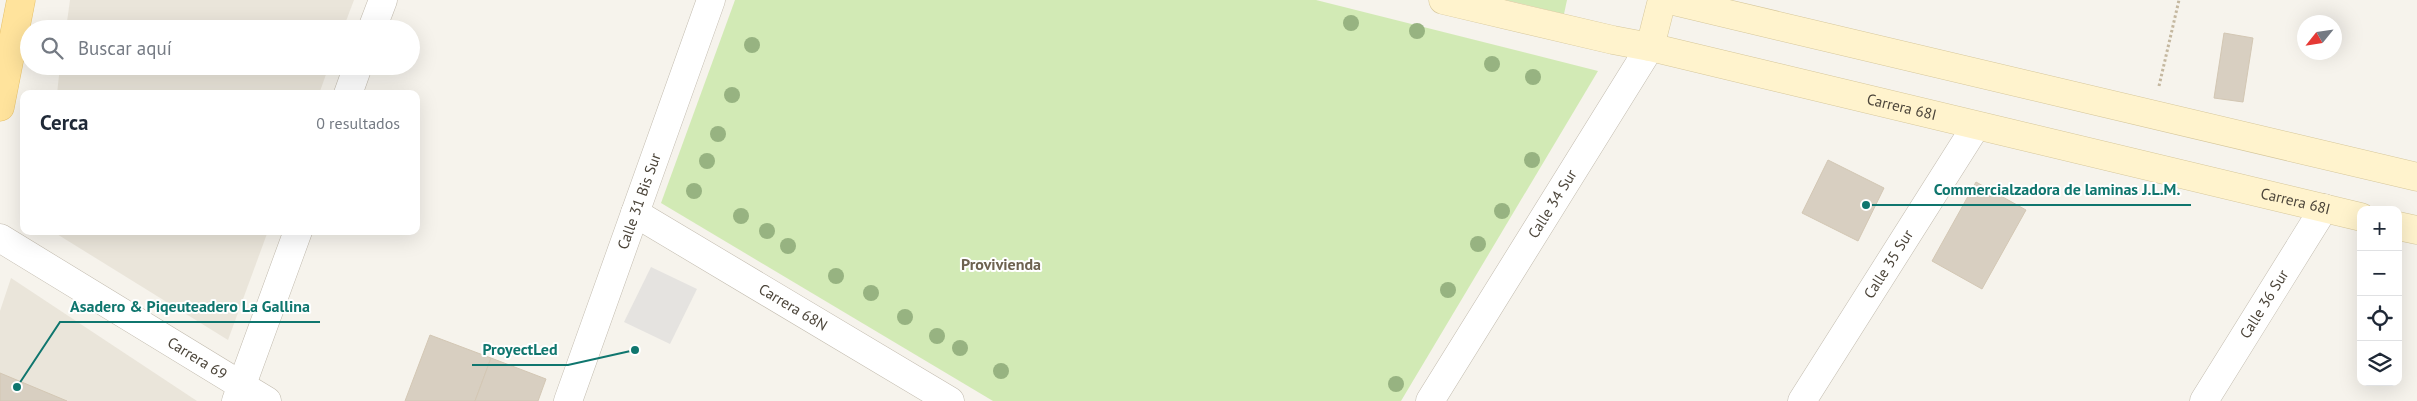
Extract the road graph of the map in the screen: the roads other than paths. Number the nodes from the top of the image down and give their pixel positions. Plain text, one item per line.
1 (21, 0) edge
2 (382, 0) edge
3 (711, 0) edge
4 (1443, 0) edge
5 (1662, 0) edge
6 (1669, 0) edge
7 (375, 20) edge
8 (1650, 47) junction
9 (355, 75) edge
10 (349, 90) edge
11 (0, 107) edge
12 (1976, 126) junction
13 (2417, 177) edge
14 (2324, 208) junction
15 (635, 212) junction
16 (2357, 216) edge
17 (2402, 227) edge
18 (2417, 230) edge
19 (297, 235) edge
20 (0, 238) edge
21 (239, 393) edge
22 (268, 401) edge
23 (568, 401) edge
24 (950, 401) edge
25 (1430, 401) edge
26 (1802, 401) edge
27 (2204, 401) edge

1 - 11 main road
2 - 7 street
3 - 15 street, Calle 31 Bis Sur
4 - 8 street, Carrera 68I
5 - 8 street, Calle 34 Sur
6 - 13 street
8 - 12 street, Carrera 68I
8 - 25 street, Calle 34 Sur
9 - 10 street
12 - 14 street, Carrera 68I
12 - 26 street, Calle 35 Sur
14 - 16 street, Carrera 68I
14 - 27 street, Calle 36 Sur
15 - 23 street, Calle 31 Bis Sur
15 - 24 street, Carrera 68N
17 - 18 street
19 - 21 street
20 - 21 street, Carrera 69
21 - 22 street, Carrera 69

